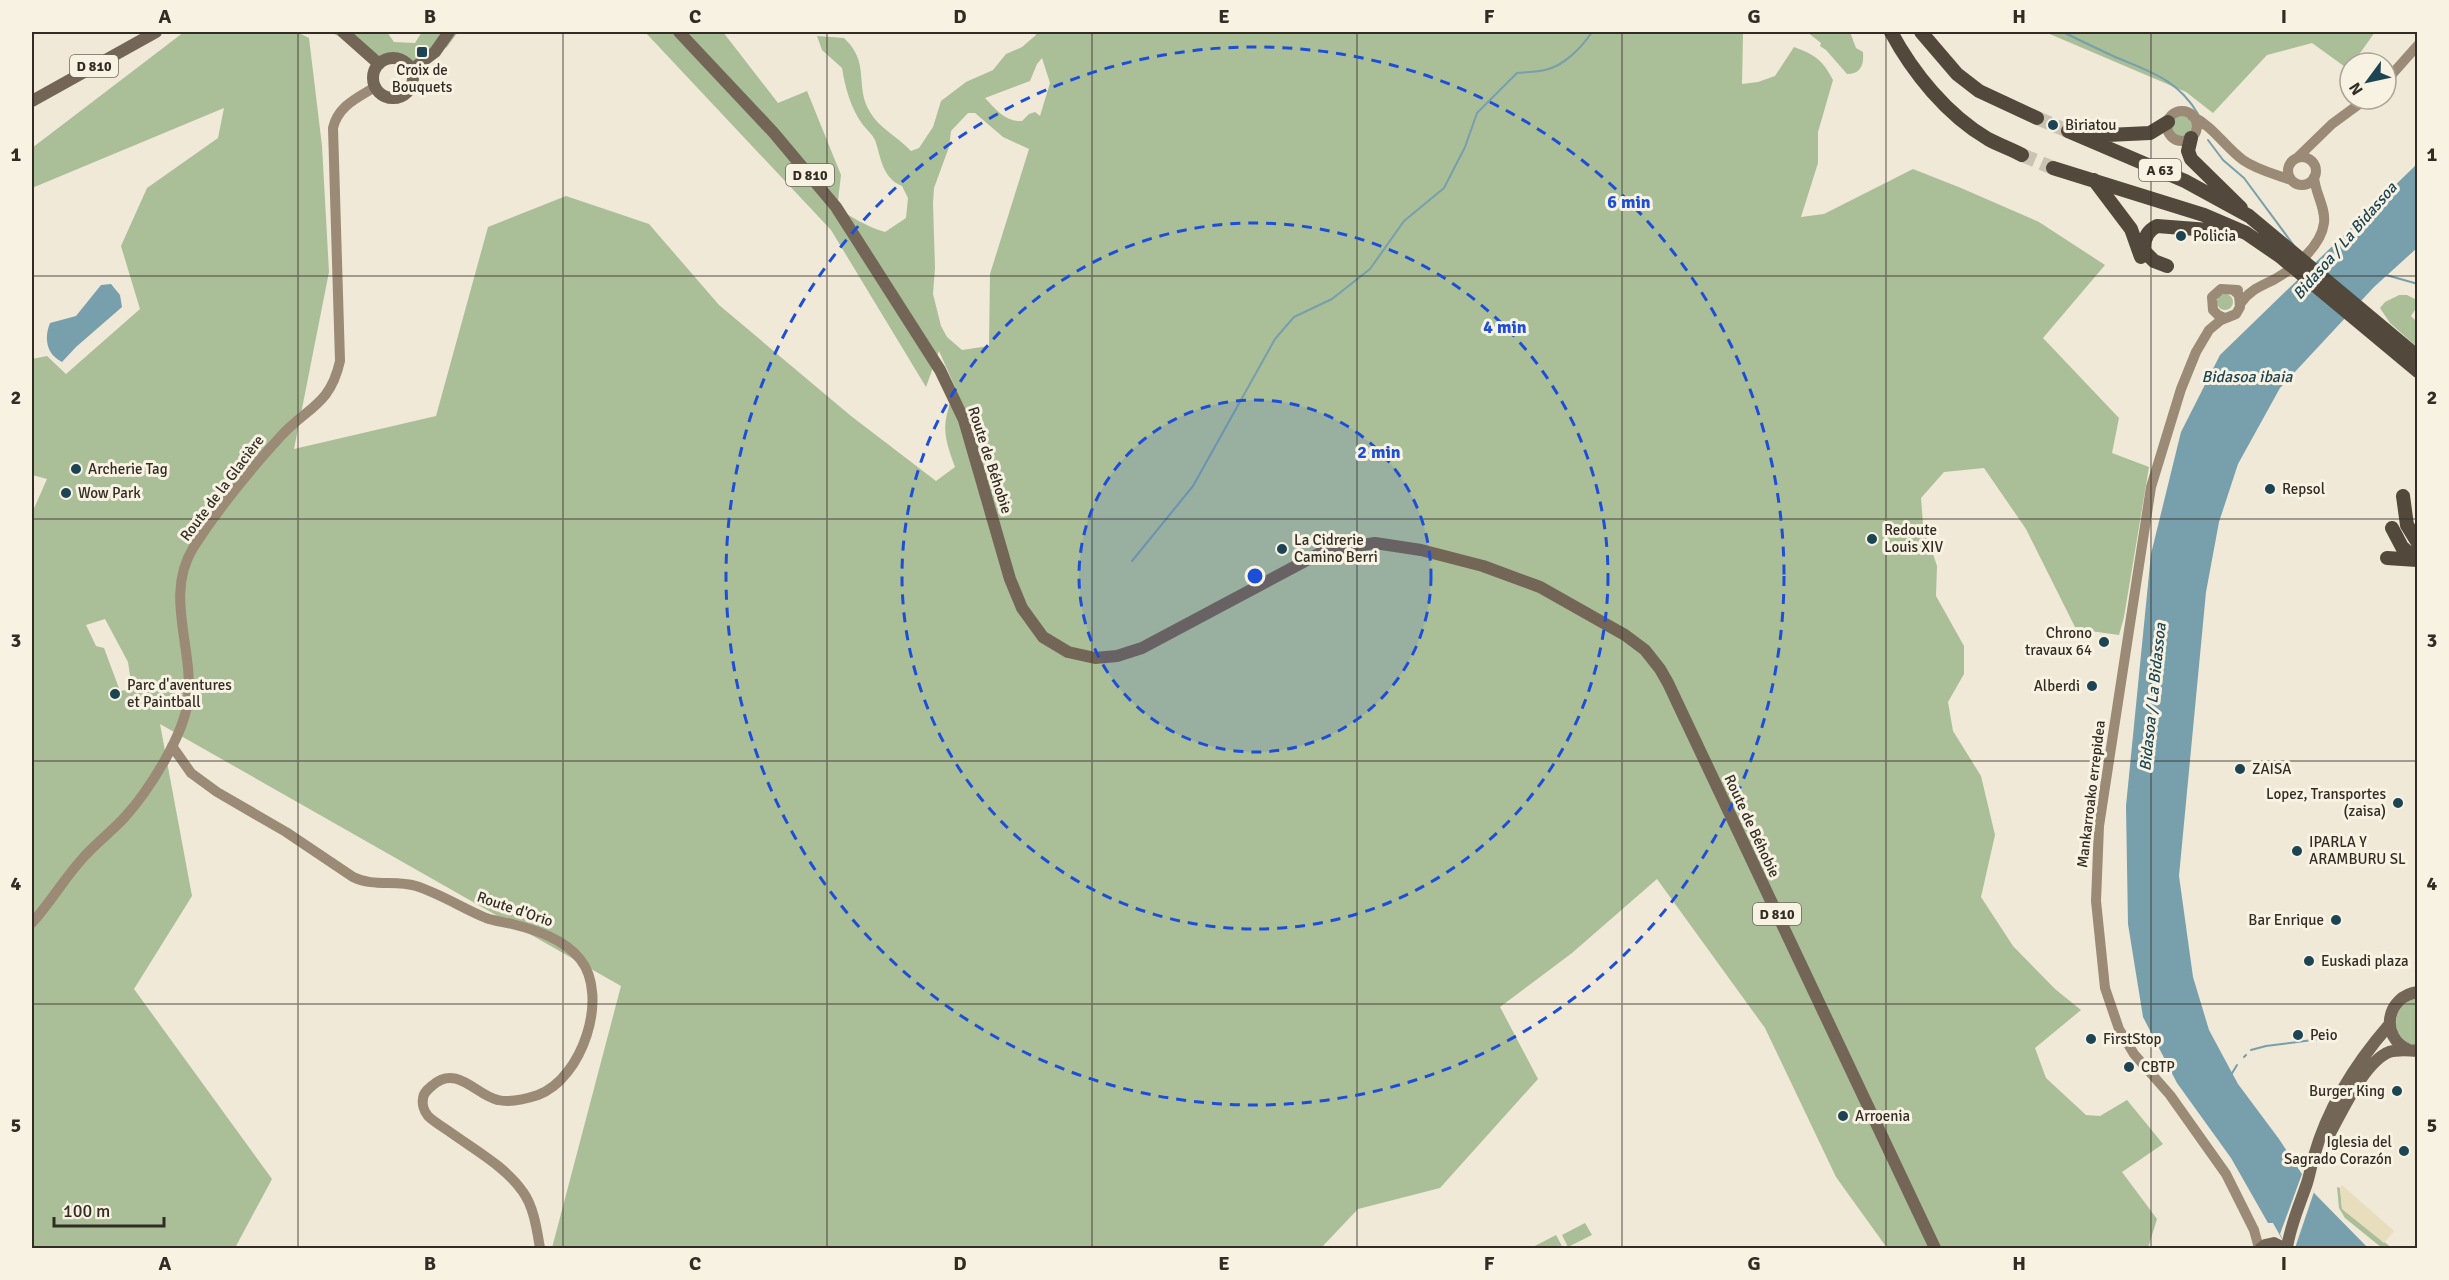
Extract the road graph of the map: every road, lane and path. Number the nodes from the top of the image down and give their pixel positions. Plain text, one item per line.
1 (156, 32) edge
2 (343, 32) edge
3 (449, 32) edge
4 (679, 32) edge
5 (1891, 32) edge
6 (1921, 32) edge
7 (2418, 45) edge
8 (379, 64) junction
9 (2398, 68) edge
10 (411, 70) junction
11 (375, 87) junction
12 (32, 100) edge
13 (2350, 111) edge
14 (2192, 116) junction
15 (2037, 118) tunnel mouth
16 (2168, 122) junction
17 (2220, 136) junction
18 (2192, 137) junction
19 (2318, 139) junction
20 (2022, 155) tunnel mouth
21 (2298, 157) junction
22 (2314, 162) junction
23 (2289, 166) junction
24 (2054, 168) tunnel mouth
25 (2271, 173) junction
26 (2314, 177) junction
27 (2094, 180) junction
28 (2291, 180) junction
29 (2303, 185) junction
30 (2320, 202) junction
31 (2248, 216) junction
32 (2246, 233) junction
33 (2285, 253) junction
34 (2167, 266) dead end
35 (2151, 269) dead end
36 (2253, 289) junction
37 (2233, 290) junction
38 (2241, 303) junction
39 (2213, 310) junction
40 (2225, 318) junction
41 (2373, 327) junction
42 (2209, 330) junction
43 (2418, 357) edge
44 (2418, 371) edge
45 (2403, 496) dead end
46 (2392, 528) dead end
47 (2418, 543) edge
48 (2387, 558) dead end
49 (2417, 560) edge
50 (172, 746) junction
51 (32, 923) edge
52 (2418, 992) edge
53 (2389, 1025) junction
54 (2414, 1051) edge
55 (2309, 1177) junction
56 (2275, 1245) edge
57 (540, 1248) edge
58 (1935, 1248) edge

1 - 12 main road, D 810
2 - 8 main road
3 - 10 main road
4 - 58 main road, Route de Béhobie / D 810
5 - 20 highway
6 - 15 highway
7 - 9 street
8 - 10 main road
8 - 11 main road
10 - 11 main road
11 - 50 street, Route de la Glacière
13 - 19 street
14 - 16 street
14 - 17 street
14 - 18 street
16 - 18 street
16 - 31 highway, A 63
17 - 18 street
17 - 25 street
18 - 31 highway
19 - 21 street
19 - 22 street
21 - 22 street
21 - 23 street
22 - 26 street
23 - 25 street
23 - 28 street
24 - 27 highway, A 63
25 - 28 street
26 - 29 street
26 - 30 street
27 - 32 highway, A 63
27 - 35 highway
28 - 29 street
29 - 30 street
30 - 36 street
31 - 33 highway, A 63
32 - 33 highway, A 63
32 - 34 highway
33 - 41 highway, A 63
36 - 37 street
36 - 38 street
37 - 38 street
37 - 39 street
38 - 40 street
39 - 40 street
39 - 42 street, Mankarroako errepidea
40 - 42 street, Mankarroako errepidea
41 - 43 highway
41 - 44 highway
42 - 56 street, Mankarroako errepidea
45 - 47 highway
46 - 49 highway
48 - 49 highway
50 - 51 street, Route de la Glacière
50 - 57 street, Route d'Orio
52 - 53 main road
53 - 54 main road
53 - 55 main road
54 - 55 main road
55 - 56 main road

